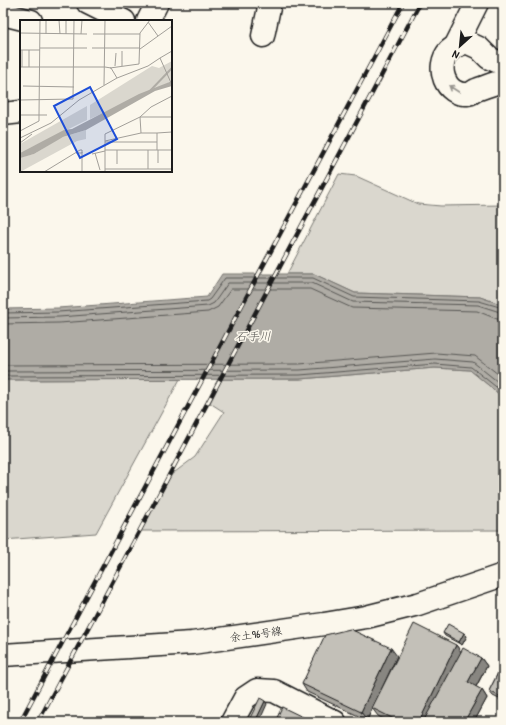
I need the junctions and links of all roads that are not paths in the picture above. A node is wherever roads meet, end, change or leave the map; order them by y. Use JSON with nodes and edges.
{"nodes":[{"id":1,"x":88,"y":3,"type":"edge"},
{"id":2,"x":157,"y":3,"type":"edge"},
{"id":3,"x":270,"y":3,"type":"edge"},
{"id":4,"x":476,"y":3,"type":"edge"},
{"id":5,"x":3,"y":14,"type":"edge"},
{"id":6,"x":28,"y":20,"type":"edge"},
{"id":7,"x":122,"y":20,"type":"edge"},
{"id":8,"x":148,"y":20,"type":"edge"},
{"id":9,"x":263,"y":36,"type":"dead end"},
{"id":10,"x":455,"y":47,"type":"junction"},
{"id":11,"x":503,"y":64,"type":"edge"},
{"id":12,"x":503,"y":81,"type":"edge"},
{"id":13,"x":20,"y":112,"type":"edge"},
{"id":14,"x":3,"y":114,"type":"edge"},
{"id":15,"x":503,"y":575,"type":"edge"},
{"id":16,"x":3,"y":655,"type":"edge"},
{"id":17,"x":232,"y":722,"type":"edge"},
{"id":18,"x":336,"y":722,"type":"edge"}],
"edges":[{"from":1,"to":7,"type":"street"},
{"from":2,"to":8,"type":"street"},
{"from":3,"to":9,"type":"street"},
{"from":4,"to":10,"type":"street"},
{"from":5,"to":6,"type":"street"},
{"from":10,"to":11,"type":"street"},
{"from":12,"to":10,"type":"street","one_way":true},
{"from":13,"to":14,"type":"street"},
{"from":15,"to":16,"type":"street","name":"余土96号線"},
{"from":17,"to":18,"type":"street"}]}
